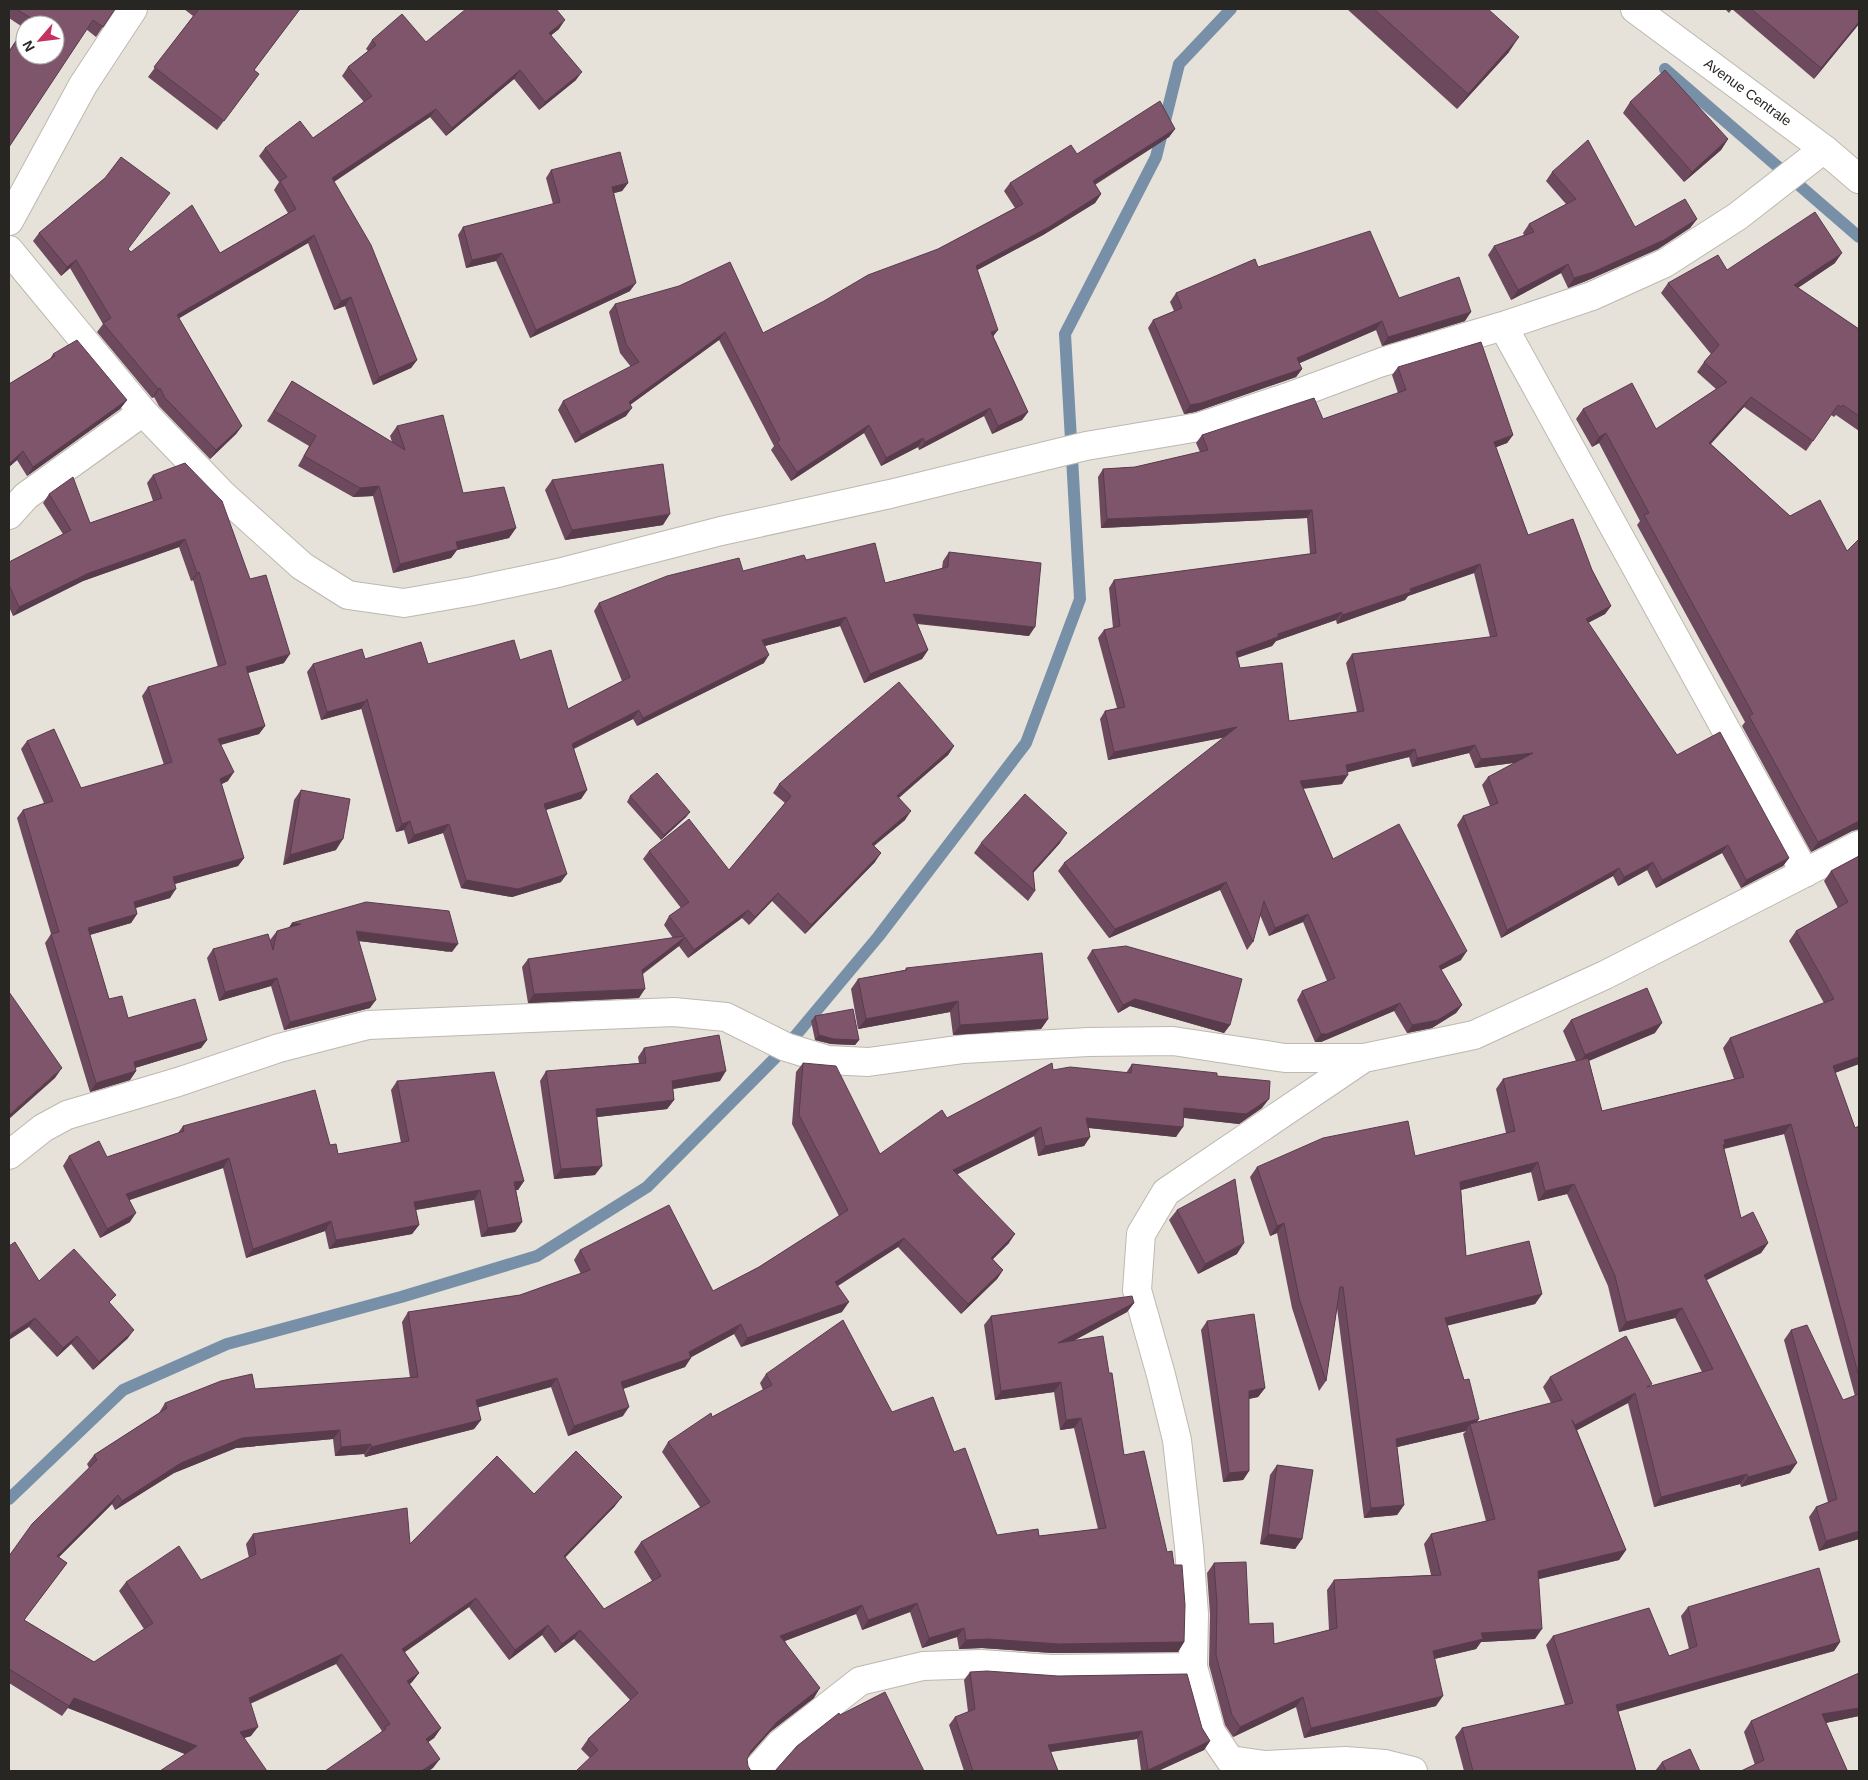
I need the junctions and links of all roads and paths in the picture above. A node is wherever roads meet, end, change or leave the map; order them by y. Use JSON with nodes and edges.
{"nodes":[{"id":1,"x":133,"y":9,"type":"edge"},
{"id":2,"x":1635,"y":9,"type":"edge"},
{"id":3,"x":1824,"y":149,"type":"junction"},
{"id":4,"x":1859,"y":179,"type":"edge"},
{"id":5,"x":9,"y":221,"type":"edge"},
{"id":6,"x":9,"y":250,"type":"edge"},
{"id":7,"x":1503,"y":326,"type":"junction"},
{"id":8,"x":143,"y":412,"type":"junction"},
{"id":9,"x":9,"y":515,"type":"edge"},
{"id":10,"x":1859,"y":845,"type":"edge"},
{"id":11,"x":1805,"y":873,"type":"junction"},
{"id":12,"x":1364,"y":1058,"type":"junction"},
{"id":13,"x":9,"y":1155,"type":"edge"},
{"id":14,"x":1193,"y":1667,"type":"junction"},
{"id":15,"x":756,"y":1771,"type":"edge"},
{"id":16,"x":1413,"y":1771,"type":"edge"}],
"edges":[{"from":1,"to":5,"type":"street"},
{"from":2,"to":3,"type":"street","name":"Avenue Centrale"},
{"from":3,"to":4,"type":"street","name":"Avenue Centrale"},
{"from":3,"to":7,"type":"street"},
{"from":6,"to":8,"type":"street"},
{"from":7,"to":8,"type":"street"},
{"from":7,"to":11,"type":"street"},
{"from":8,"to":9,"type":"street"},
{"from":10,"to":11,"type":"street"},
{"from":11,"to":12,"type":"street"},
{"from":12,"to":13,"type":"street"},
{"from":12,"to":14,"type":"street"},
{"from":14,"to":15,"type":"street"},
{"from":14,"to":16,"type":"street"}]}
